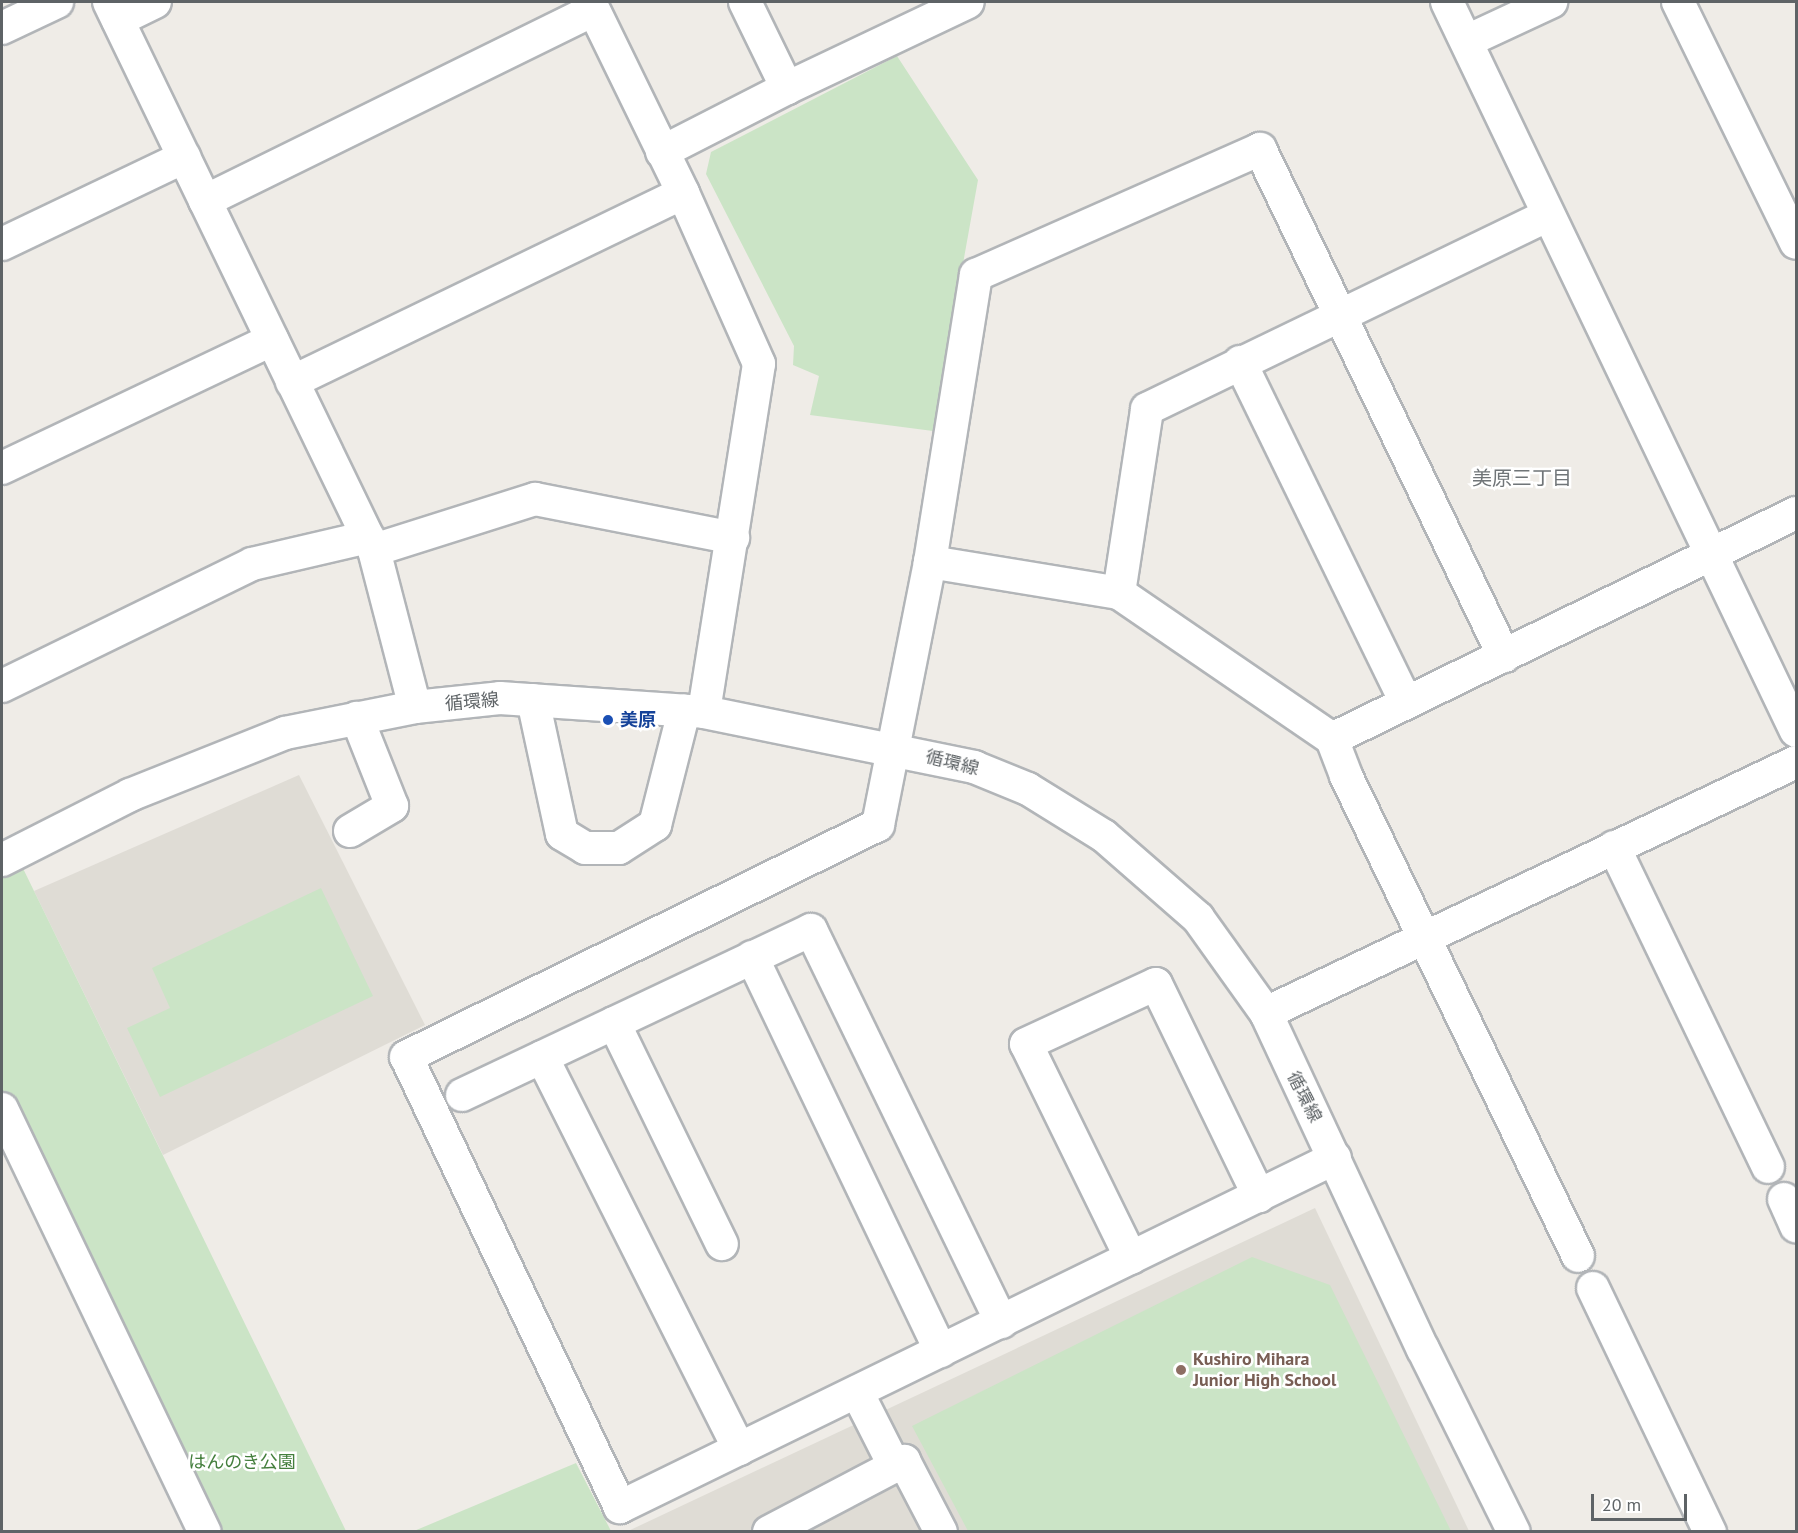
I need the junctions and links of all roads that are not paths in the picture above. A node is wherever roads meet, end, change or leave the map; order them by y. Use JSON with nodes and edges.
{"nodes":[{"id":1,"x":57,"y":2,"type":"edge"},
{"id":2,"x":156,"y":2,"type":"edge"},
{"id":3,"x":745,"y":2,"type":"edge"},
{"id":4,"x":966,"y":2,"type":"edge"},
{"id":5,"x":1447,"y":2,"type":"edge"},
{"id":6,"x":1551,"y":2,"type":"edge"},
{"id":7,"x":1678,"y":2,"type":"edge"},
{"id":8,"x":592,"y":6,"type":"edge"},
{"id":9,"x":113,"y":11,"type":"edge"},
{"id":10,"x":2,"y":28,"type":"edge"},
{"id":11,"x":1467,"y":41,"type":"junction"},
{"id":12,"x":787,"y":87,"type":"junction"},
{"id":13,"x":662,"y":152,"type":"junction"},
{"id":14,"x":184,"y":158,"type":"junction"},
{"id":15,"x":683,"y":193,"type":"junction"},
{"id":16,"x":205,"y":201,"type":"junction"},
{"id":17,"x":1548,"y":216,"type":"junction"},
{"id":18,"x":1797,"y":243,"type":"edge"},
{"id":19,"x":2,"y":244,"type":"edge"},
{"id":20,"x":1341,"y":316,"type":"junction"},
{"id":21,"x":272,"y":340,"type":"junction"},
{"id":22,"x":1240,"y":362,"type":"junction"},
{"id":23,"x":292,"y":382,"type":"junction"},
{"id":24,"x":2,"y":468,"type":"edge"},
{"id":25,"x":1797,"y":513,"type":"edge"},
{"id":26,"x":733,"y":538,"type":"junction"},
{"id":27,"x":371,"y":544,"type":"junction"},
{"id":28,"x":1711,"y":555,"type":"junction"},
{"id":29,"x":930,"y":562,"type":"junction"},
{"id":30,"x":1119,"y":593,"type":"junction"},
{"id":31,"x":1504,"y":656,"type":"junction"},
{"id":32,"x":2,"y":686,"type":"edge"},
{"id":33,"x":533,"y":700,"type":"junction"},
{"id":34,"x":1406,"y":703,"type":"junction"},
{"id":35,"x":415,"y":707,"type":"junction"},
{"id":36,"x":694,"y":712,"type":"junction"},
{"id":37,"x":357,"y":718,"type":"junction"},
{"id":38,"x":1797,"y":731,"type":"edge"},
{"id":39,"x":1332,"y":739,"type":"junction"},
{"id":40,"x":893,"y":750,"type":"junction"},
{"id":41,"x":1797,"y":762,"type":"edge"},
{"id":42,"x":350,"y":831,"type":"dead end"},
{"id":43,"x":1614,"y":847,"type":"junction"},
{"id":44,"x":2,"y":860,"type":"edge"},
{"id":45,"x":1427,"y":939,"type":"junction"},
{"id":46,"x":752,"y":957,"type":"junction"},
{"id":47,"x":1266,"y":1013,"type":"junction"},
{"id":48,"x":614,"y":1023,"type":"junction"},
{"id":49,"x":542,"y":1057,"type":"junction"},
{"id":50,"x":462,"y":1095,"type":"dead end"},
{"id":51,"x":2,"y":1109,"type":"edge"},
{"id":52,"x":1335,"y":1158,"type":"junction"},
{"id":53,"x":1768,"y":1167,"type":"dead end"},
{"id":54,"x":1259,"y":1196,"type":"junction"},
{"id":55,"x":722,"y":1244,"type":"dead end"},
{"id":56,"x":1578,"y":1256,"type":"dead end"},
{"id":57,"x":1131,"y":1258,"type":"junction"},
{"id":58,"x":1593,"y":1288,"type":"dead end"},
{"id":59,"x":1001,"y":1322,"type":"junction"},
{"id":60,"x":940,"y":1351,"type":"junction"},
{"id":61,"x":857,"y":1392,"type":"junction"},
{"id":62,"x":739,"y":1449,"type":"junction"},
{"id":63,"x":895,"y":1467,"type":"junction"},
{"id":64,"x":205,"y":1532,"type":"edge"},
{"id":65,"x":769,"y":1532,"type":"edge"},
{"id":66,"x":941,"y":1532,"type":"edge"},
{"id":67,"x":1514,"y":1532,"type":"edge"},
{"id":68,"x":1710,"y":1532,"type":"edge"}],
"edges":[{"from":1,"to":10,"type":"street"},
{"from":2,"to":9,"type":"street"},
{"from":3,"to":12,"type":"street"},
{"from":4,"to":12,"type":"street"},
{"from":5,"to":11,"type":"street"},
{"from":6,"to":11,"type":"street"},
{"from":7,"to":18,"type":"street"},
{"from":8,"to":13,"type":"street"},
{"from":8,"to":16,"type":"street"},
{"from":9,"to":14,"type":"street"},
{"from":11,"to":17,"type":"street"},
{"from":12,"to":13,"type":"street"},
{"from":13,"to":15,"type":"street"},
{"from":14,"to":16,"type":"street"},
{"from":14,"to":19,"type":"street"},
{"from":15,"to":23,"type":"street"},
{"from":15,"to":26,"type":"street"},
{"from":16,"to":21,"type":"street"},
{"from":17,"to":20,"type":"street"},
{"from":17,"to":28,"type":"street"},
{"from":20,"to":22,"type":"street"},
{"from":20,"to":29,"type":"street"},
{"from":20,"to":31,"type":"street"},
{"from":21,"to":23,"type":"street"},
{"from":21,"to":24,"type":"street"},
{"from":22,"to":30,"type":"street"},
{"from":22,"to":34,"type":"street"},
{"from":23,"to":27,"type":"street"},
{"from":25,"to":28,"type":"street"},
{"from":26,"to":27,"type":"street"},
{"from":26,"to":36,"type":"street"},
{"from":27,"to":32,"type":"street"},
{"from":27,"to":35,"type":"street"},
{"from":28,"to":31,"type":"street"},
{"from":28,"to":38,"type":"street"},
{"from":29,"to":30,"type":"street"},
{"from":29,"to":40,"type":"street"},
{"from":30,"to":39,"type":"street"},
{"from":31,"to":34,"type":"street"},
{"from":33,"to":35,"type":"street","name":"循環線"},
{"from":33,"to":36,"type":"street","name":"循環線"},
{"from":33,"to":36,"type":"street"},
{"from":34,"to":39,"type":"street"},
{"from":35,"to":37,"type":"street","name":"循環線"},
{"from":36,"to":40,"type":"street","name":"循環線"},
{"from":37,"to":42,"type":"street"},
{"from":37,"to":44,"type":"street","name":"循環線"},
{"from":39,"to":45,"type":"street"},
{"from":40,"to":47,"type":"street","name":"循環線"},
{"from":40,"to":62,"type":"street"},
{"from":41,"to":43,"type":"street"},
{"from":43,"to":45,"type":"street"},
{"from":43,"to":53,"type":"street"},
{"from":45,"to":47,"type":"street"},
{"from":45,"to":56,"type":"street"},
{"from":46,"to":48,"type":"street"},
{"from":46,"to":59,"type":"street"},
{"from":46,"to":60,"type":"street"},
{"from":47,"to":52,"type":"street","name":"循環線"},
{"from":48,"to":49,"type":"street"},
{"from":48,"to":55,"type":"street"},
{"from":49,"to":50,"type":"street"},
{"from":49,"to":62,"type":"street"},
{"from":51,"to":64,"type":"street"},
{"from":52,"to":54,"type":"street"},
{"from":52,"to":67,"type":"street","name":"循環線"},
{"from":54,"to":57,"type":"street"},
{"from":54,"to":57,"type":"street"},
{"from":57,"to":59,"type":"street"},
{"from":58,"to":68,"type":"street"},
{"from":59,"to":60,"type":"street"},
{"from":60,"to":61,"type":"street"},
{"from":61,"to":62,"type":"street"},
{"from":61,"to":63,"type":"street"},
{"from":63,"to":65,"type":"street"},
{"from":63,"to":66,"type":"street"}]}
